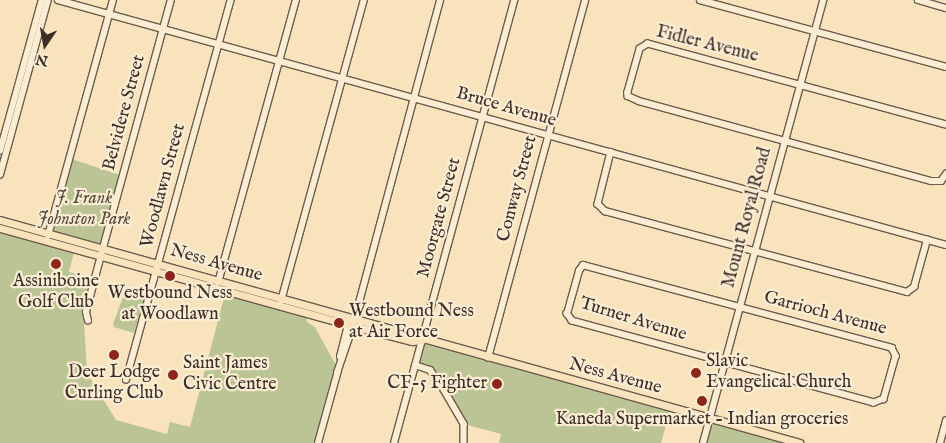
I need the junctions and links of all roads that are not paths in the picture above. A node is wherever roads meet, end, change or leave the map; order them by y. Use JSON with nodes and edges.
{"nodes":[{"id":1,"x":42,"y":0,"type":"edge"},
{"id":2,"x":48,"y":0,"type":"edge"},
{"id":3,"x":58,"y":0,"type":"edge"},
{"id":4,"x":113,"y":0,"type":"edge"},
{"id":5,"x":171,"y":0,"type":"edge"},
{"id":6,"x":231,"y":0,"type":"edge"},
{"id":7,"x":296,"y":0,"type":"edge"},
{"id":8,"x":364,"y":0,"type":"edge"},
{"id":9,"x":440,"y":0,"type":"edge"},
{"id":10,"x":514,"y":0,"type":"edge"},
{"id":11,"x":585,"y":0,"type":"edge"},
{"id":12,"x":700,"y":0,"type":"edge"},
{"id":13,"x":823,"y":0,"type":"edge"},
{"id":14,"x":918,"y":0,"type":"edge"},
{"id":15,"x":946,"y":8,"type":"edge"},
{"id":16,"x":110,"y":14,"type":"junction"},
{"id":17,"x":163,"y":29,"type":"junction"},
{"id":18,"x":815,"y":30,"type":"junction"},
{"id":19,"x":219,"y":44,"type":"junction"},
{"id":20,"x":279,"y":61,"type":"junction"},
{"id":21,"x":946,"y":67,"type":"edge"},
{"id":22,"x":342,"y":78,"type":"junction"},
{"id":23,"x":800,"y":85,"type":"junction"},
{"id":24,"x":414,"y":98,"type":"junction"},
{"id":25,"x":483,"y":117,"type":"junction"},
{"id":26,"x":946,"y":125,"type":"edge"},
{"id":27,"x":548,"y":136,"type":"junction"},
{"id":28,"x":785,"y":140,"type":"junction"},
{"id":29,"x":0,"y":151,"type":"edge"},
{"id":30,"x":611,"y":152,"type":"junction"},
{"id":31,"x":946,"y":174,"type":"edge"},
{"id":32,"x":0,"y":175,"type":"edge"},
{"id":33,"x":770,"y":197,"type":"junction"},
{"id":34,"x":0,"y":220,"type":"edge"},
{"id":35,"x":0,"y":228,"type":"edge"},
{"id":36,"x":47,"y":237,"type":"junction"},
{"id":37,"x":927,"y":240,"type":"junction"},
{"id":38,"x":946,"y":246,"type":"edge"},
{"id":39,"x":755,"y":251,"type":"junction"},
{"id":40,"x":102,"y":252,"type":"junction"},
{"id":41,"x":157,"y":267,"type":"junction"},
{"id":42,"x":218,"y":284,"type":"junction"},
{"id":43,"x":281,"y":301,"type":"junction"},
{"id":44,"x":740,"y":306,"type":"junction"},
{"id":45,"x":353,"y":316,"type":"junction"},
{"id":46,"x":88,"y":321,"type":"dead end"},
{"id":47,"x":351,"y":325,"type":"junction"},
{"id":48,"x":422,"y":340,"type":"junction"},
{"id":49,"x":488,"y":358,"type":"junction"},
{"id":50,"x":724,"y":362,"type":"junction"},
{"id":51,"x":415,"y":365,"type":"junction"},
{"id":52,"x":126,"y":380,"type":"dead end"},
{"id":53,"x":709,"y":418,"type":"junction"},
{"id":54,"x":946,"y":421,"type":"edge"},
{"id":55,"x":318,"y":443,"type":"edge"},
{"id":56,"x":394,"y":443,"type":"edge"},
{"id":57,"x":464,"y":443,"type":"edge"},
{"id":58,"x":703,"y":443,"type":"edge"},
{"id":59,"x":800,"y":443,"type":"edge"},
{"id":60,"x":940,"y":443,"type":"edge"}],
"edges":[{"from":1,"to":29,"type":"street"},
{"from":2,"to":32,"type":"street"},
{"from":3,"to":16,"type":"street","name":"Bruce Avenue"},
{"from":4,"to":16,"type":"street"},
{"from":5,"to":17,"type":"street","name":"Belvidere Street"},
{"from":6,"to":19,"type":"street","name":"Woodlawn Street"},
{"from":7,"to":20,"type":"street"},
{"from":8,"to":22,"type":"street"},
{"from":9,"to":24,"type":"street"},
{"from":10,"to":25,"type":"street","name":"Moorgate Street"},
{"from":11,"to":27,"type":"street","name":"Conway Street"},
{"from":12,"to":18,"type":"street"},
{"from":13,"to":18,"type":"street","name":"Mount Royal Road"},
{"from":14,"to":15,"type":"street"},
{"from":16,"to":17,"type":"street","name":"Bruce Avenue"},
{"from":16,"to":36,"type":"street"},
{"from":17,"to":19,"type":"street","name":"Bruce Avenue"},
{"from":17,"to":40,"type":"street","name":"Belvidere Street"},
{"from":18,"to":21,"type":"street"},
{"from":18,"to":23,"type":"street","name":"Mount Royal Road"},
{"from":19,"to":20,"type":"street","name":"Bruce Avenue"},
{"from":19,"to":41,"type":"street","name":"Woodlawn Street"},
{"from":20,"to":22,"type":"street","name":"Bruce Avenue"},
{"from":20,"to":42,"type":"street"},
{"from":22,"to":24,"type":"street","name":"Bruce Avenue"},
{"from":22,"to":43,"type":"street"},
{"from":23,"to":26,"type":"street"},
{"from":23,"to":28,"type":"street","name":"Mount Royal Road"},
{"from":23,"to":28,"type":"street","name":"Fidler Avenue"},
{"from":24,"to":25,"type":"street","name":"Bruce Avenue"},
{"from":24,"to":45,"type":"street"},
{"from":25,"to":27,"type":"street","name":"Bruce Avenue"},
{"from":25,"to":48,"type":"street","name":"Moorgate Street"},
{"from":27,"to":30,"type":"street","name":"Bruce Avenue"},
{"from":27,"to":49,"type":"street","name":"Conway Street"},
{"from":28,"to":31,"type":"street"},
{"from":28,"to":33,"type":"street","name":"Mount Royal Road"},
{"from":30,"to":33,"type":"street","name":"Bruce Avenue"},
{"from":30,"to":39,"type":"street"},
{"from":33,"to":37,"type":"street","name":"Bruce Avenue"},
{"from":33,"to":39,"type":"street","name":"Mount Royal Road"},
{"from":34,"to":36,"type":"main road","name":"Ness Avenue"},
{"from":35,"to":36,"type":"main road","name":"Ness Avenue"},
{"from":36,"to":40,"type":"main road","name":"Ness Avenue"},
{"from":37,"to":38,"type":"street","name":"Bruce Avenue"},
{"from":37,"to":39,"type":"street"},
{"from":39,"to":44,"type":"street","name":"Mount Royal Road"},
{"from":40,"to":41,"type":"main road","name":"Ness Avenue"},
{"from":40,"to":46,"type":"street","name":"Belvidere Street"},
{"from":41,"to":42,"type":"main road","name":"Ness Avenue"},
{"from":41,"to":52,"type":"street","name":"Woodlawn Street"},
{"from":42,"to":43,"type":"main road","name":"Ness Avenue"},
{"from":43,"to":45,"type":"main road","name":"Ness Avenue"},
{"from":43,"to":47,"type":"main road","name":"Ness Avenue"},
{"from":44,"to":50,"type":"street","name":"Mount Royal Road"},
{"from":44,"to":50,"type":"street","name":"Garrioch Avenue"},
{"from":44,"to":50,"type":"street","name":"Turner Avenue"},
{"from":45,"to":47,"type":"street"},
{"from":45,"to":48,"type":"main road","name":"Ness Avenue"},
{"from":47,"to":48,"type":"main road","name":"Ness Avenue"},
{"from":47,"to":55,"type":"street"},
{"from":48,"to":49,"type":"main road","name":"Ness Avenue"},
{"from":48,"to":51,"type":"street","name":"Moorgate Street"},
{"from":49,"to":53,"type":"main road","name":"Ness Avenue"},
{"from":50,"to":53,"type":"street","name":"Mount Royal Road"},
{"from":51,"to":56,"type":"street","name":"Moorgate Street"},
{"from":51,"to":57,"type":"street"},
{"from":53,"to":58,"type":"street","name":"Mount Royal Road"},
{"from":53,"to":59,"type":"main road","name":"Ness Avenue"},
{"from":54,"to":60,"type":"street"}]}
